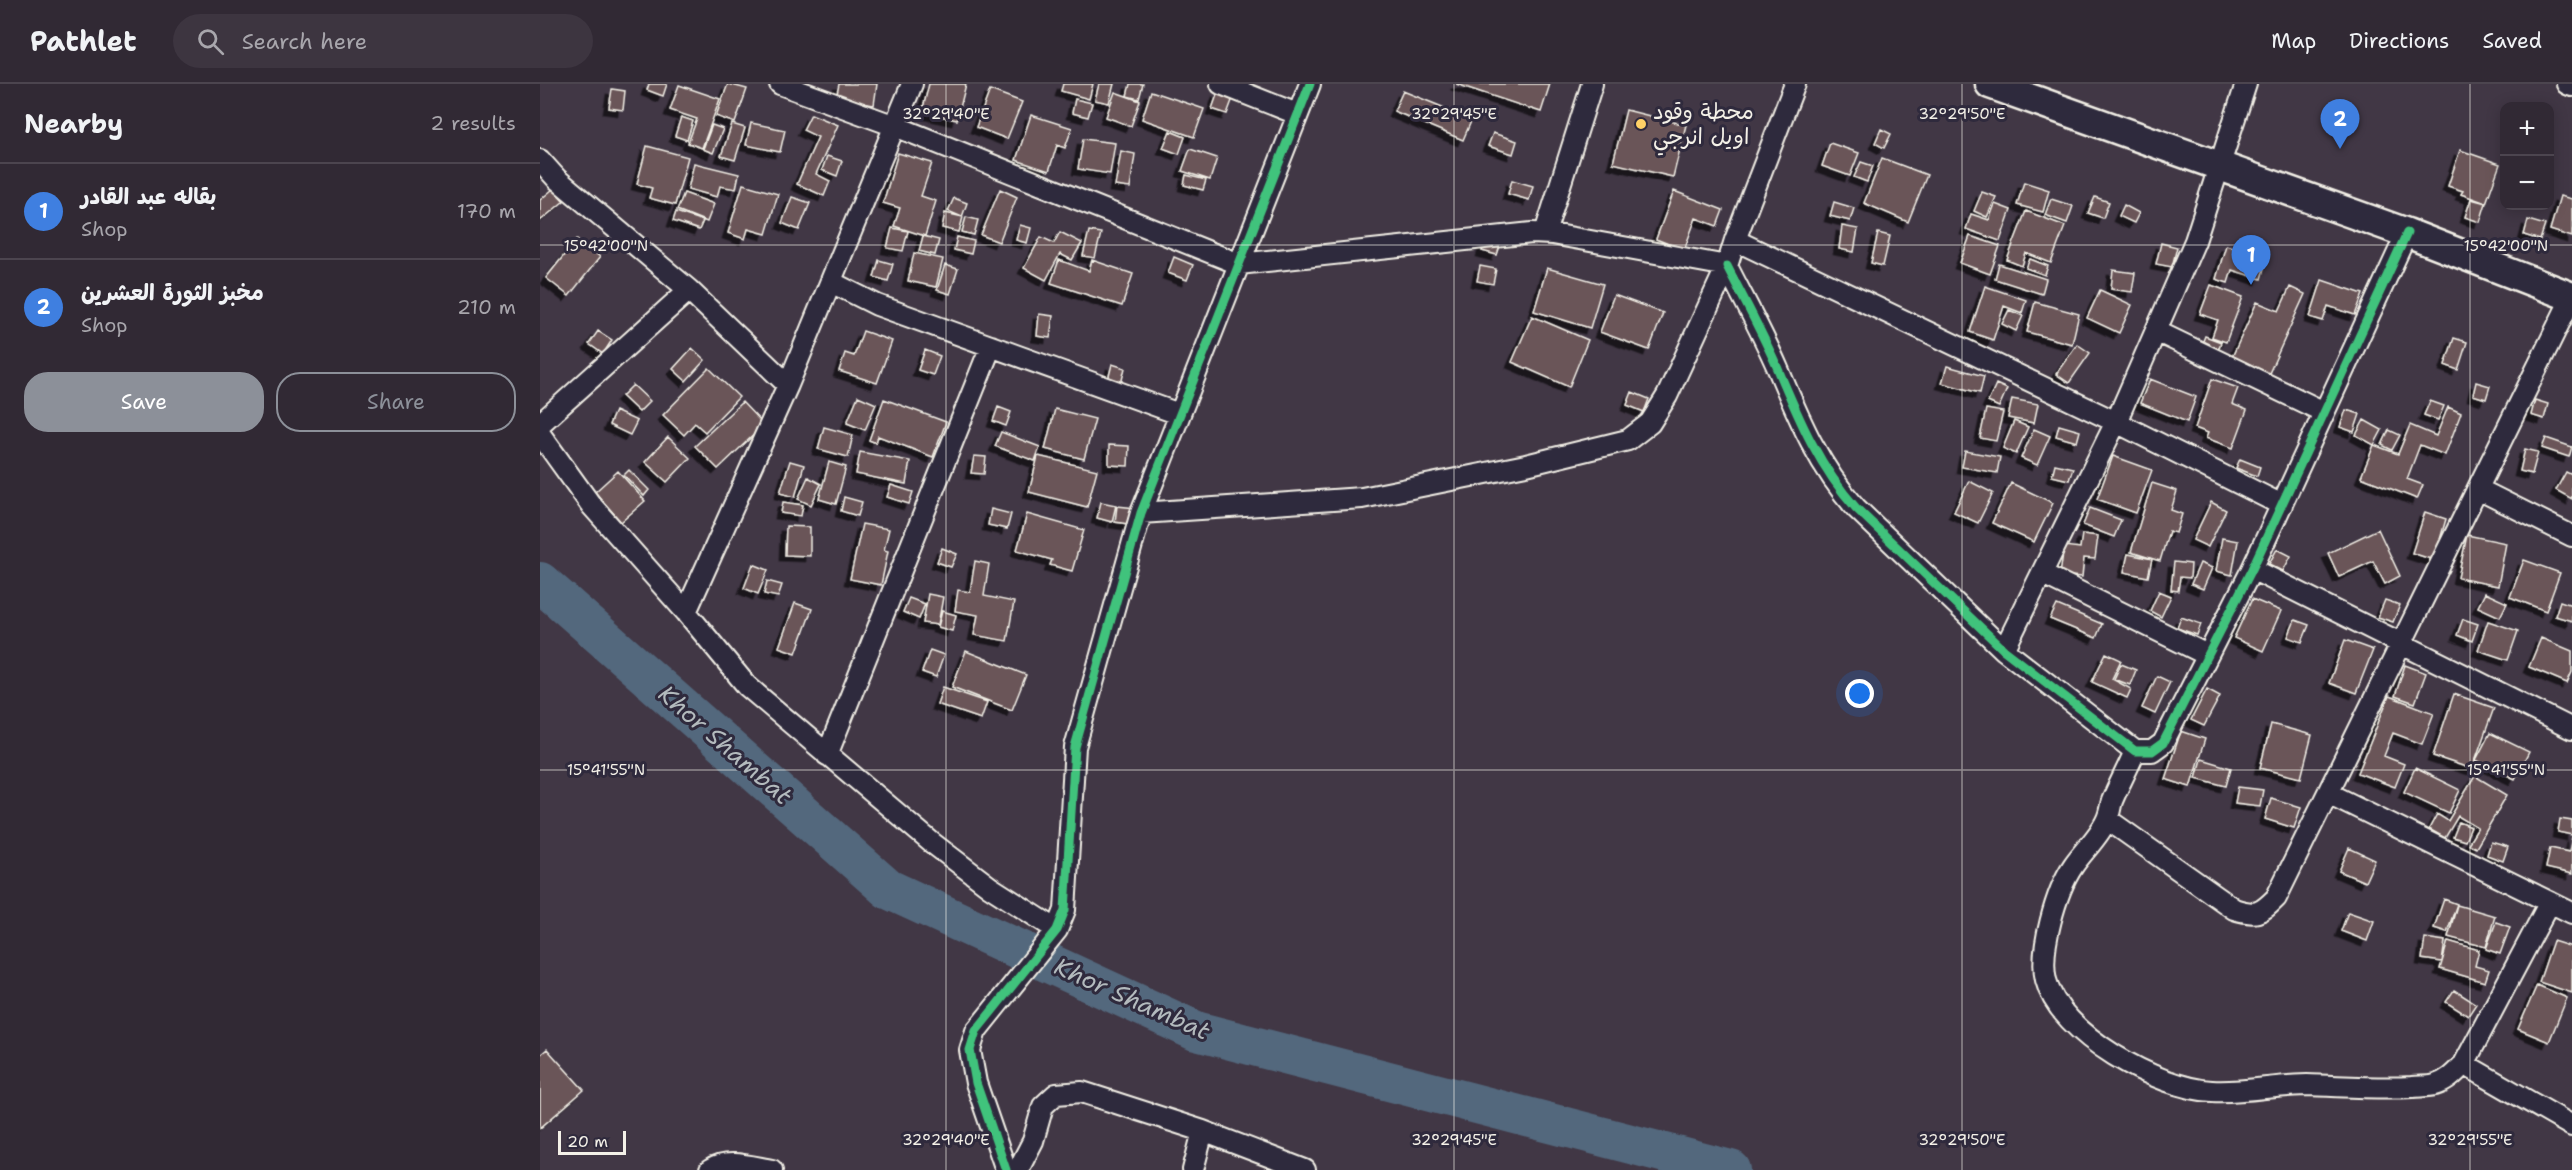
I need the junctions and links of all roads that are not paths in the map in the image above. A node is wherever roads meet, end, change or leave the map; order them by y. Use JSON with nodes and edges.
{"nodes":[{"id":1,"x":780,"y":84,"type":"edge"},
{"id":2,"x":912,"y":84,"type":"edge"},
{"id":3,"x":1221,"y":84,"type":"edge"},
{"id":4,"x":1310,"y":84,"type":"edge"},
{"id":5,"x":1592,"y":84,"type":"edge"},
{"id":6,"x":1795,"y":84,"type":"edge"},
{"id":7,"x":1990,"y":84,"type":"edge"},
{"id":8,"x":2246,"y":84,"type":"edge"},
{"id":9,"x":2567,"y":84,"type":"edge"},
{"id":10,"x":2572,"y":86,"type":"edge"},
{"id":11,"x":1297,"y":114,"type":"junction"},
{"id":12,"x":895,"y":126,"type":"junction"},
{"id":13,"x":540,"y":160,"type":"edge"},
{"id":14,"x":2218,"y":167,"type":"junction"},
{"id":15,"x":1545,"y":233,"type":"junction"},
{"id":16,"x":2407,"y":233,"type":"junction"},
{"id":17,"x":1735,"y":240,"type":"junction"},
{"id":18,"x":1239,"y":264,"type":"junction"},
{"id":19,"x":1727,"y":267,"type":"junction"},
{"id":20,"x":831,"y":282,"type":"junction"},
{"id":21,"x":689,"y":290,"type":"junction"},
{"id":22,"x":2572,"y":297,"type":"edge"},
{"id":23,"x":2156,"y":331,"type":"junction"},
{"id":24,"x":991,"y":346,"type":"junction"},
{"id":25,"x":788,"y":385,"type":"junction"},
{"id":26,"x":2324,"y":412,"type":"junction"},
{"id":27,"x":1179,"y":414,"type":"junction"},
{"id":28,"x":2116,"y":422,"type":"junction"},
{"id":29,"x":540,"y":424,"type":"edge"},
{"id":30,"x":540,"y":434,"type":"edge"},
{"id":31,"x":2478,"y":489,"type":"junction"},
{"id":32,"x":2282,"y":505,"type":"junction"},
{"id":33,"x":1141,"y":513,"type":"junction"},
{"id":34,"x":2572,"y":536,"type":"edge"},
{"id":35,"x":2252,"y":569,"type":"junction"},
{"id":36,"x":2043,"y":574,"type":"junction"},
{"id":37,"x":686,"y":612,"type":"junction"},
{"id":38,"x":2401,"y":644,"type":"junction"},
{"id":39,"x":2004,"y":650,"type":"junction"},
{"id":40,"x":2207,"y":655,"type":"junction"},
{"id":41,"x":2572,"y":729,"type":"edge"},
{"id":42,"x":2135,"y":752,"type":"junction"},
{"id":43,"x":827,"y":755,"type":"junction"},
{"id":44,"x":2328,"y":793,"type":"junction"},
{"id":45,"x":2107,"y":819,"type":"junction"},
{"id":46,"x":2550,"y":902,"type":"junction"},
{"id":47,"x":2572,"y":913,"type":"edge"},
{"id":48,"x":1057,"y":930,"type":"junction"},
{"id":49,"x":2464,"y":1064,"type":"junction"},
{"id":50,"x":2572,"y":1126,"type":"edge"},
{"id":51,"x":1203,"y":1131,"type":"junction"},
{"id":52,"x":710,"y":1170,"type":"edge"},
{"id":53,"x":772,"y":1170,"type":"edge"},
{"id":54,"x":1006,"y":1170,"type":"edge"},
{"id":55,"x":1018,"y":1170,"type":"edge"},
{"id":56,"x":1192,"y":1170,"type":"edge"},
{"id":57,"x":1305,"y":1170,"type":"edge"}],
"edges":[{"from":1,"to":12,"type":"street"},
{"from":2,"to":12,"type":"street"},
{"from":3,"to":11,"type":"street"},
{"from":4,"to":11,"type":"street"},
{"from":5,"to":15,"type":"street"},
{"from":6,"to":17,"type":"street"},
{"from":7,"to":14,"type":"street"},
{"from":8,"to":14,"type":"street"},
{"from":9,"to":10,"type":"street"},
{"from":11,"to":18,"type":"street"},
{"from":12,"to":18,"type":"street"},
{"from":12,"to":20,"type":"street"},
{"from":13,"to":21,"type":"street"},
{"from":14,"to":16,"type":"street"},
{"from":14,"to":23,"type":"street"},
{"from":15,"to":18,"type":"street"},
{"from":15,"to":19,"type":"street"},
{"from":16,"to":22,"type":"street"},
{"from":16,"to":26,"type":"street"},
{"from":17,"to":19,"type":"street"},
{"from":17,"to":28,"type":"street"},
{"from":18,"to":27,"type":"street"},
{"from":19,"to":33,"type":"street"},
{"from":19,"to":39,"type":"street"},
{"from":20,"to":24,"type":"street"},
{"from":20,"to":25,"type":"street"},
{"from":21,"to":25,"type":"street"},
{"from":21,"to":29,"type":"street"},
{"from":22,"to":31,"type":"street"},
{"from":23,"to":26,"type":"street"},
{"from":23,"to":28,"type":"street"},
{"from":24,"to":27,"type":"street"},
{"from":24,"to":43,"type":"street"},
{"from":25,"to":37,"type":"street"},
{"from":26,"to":32,"type":"street"},
{"from":27,"to":33,"type":"street"},
{"from":28,"to":32,"type":"street"},
{"from":28,"to":36,"type":"street"},
{"from":30,"to":37,"type":"street"},
{"from":31,"to":34,"type":"street"},
{"from":31,"to":38,"type":"street"},
{"from":32,"to":35,"type":"street"},
{"from":33,"to":48,"type":"street"},
{"from":35,"to":38,"type":"street"},
{"from":35,"to":40,"type":"street"},
{"from":36,"to":39,"type":"street"},
{"from":36,"to":40,"type":"street"},
{"from":37,"to":43,"type":"street"},
{"from":38,"to":41,"type":"street"},
{"from":38,"to":44,"type":"street"},
{"from":39,"to":42,"type":"street"},
{"from":40,"to":42,"type":"street"},
{"from":42,"to":45,"type":"street"},
{"from":43,"to":48,"type":"street"},
{"from":44,"to":45,"type":"street"},
{"from":44,"to":46,"type":"street"},
{"from":45,"to":49,"type":"street"},
{"from":46,"to":47,"type":"street"},
{"from":46,"to":49,"type":"street"},
{"from":48,"to":54,"type":"street"},
{"from":49,"to":50,"type":"street"},
{"from":51,"to":55,"type":"street"},
{"from":51,"to":56,"type":"street"},
{"from":51,"to":57,"type":"street"},
{"from":52,"to":53,"type":"street"}]}
